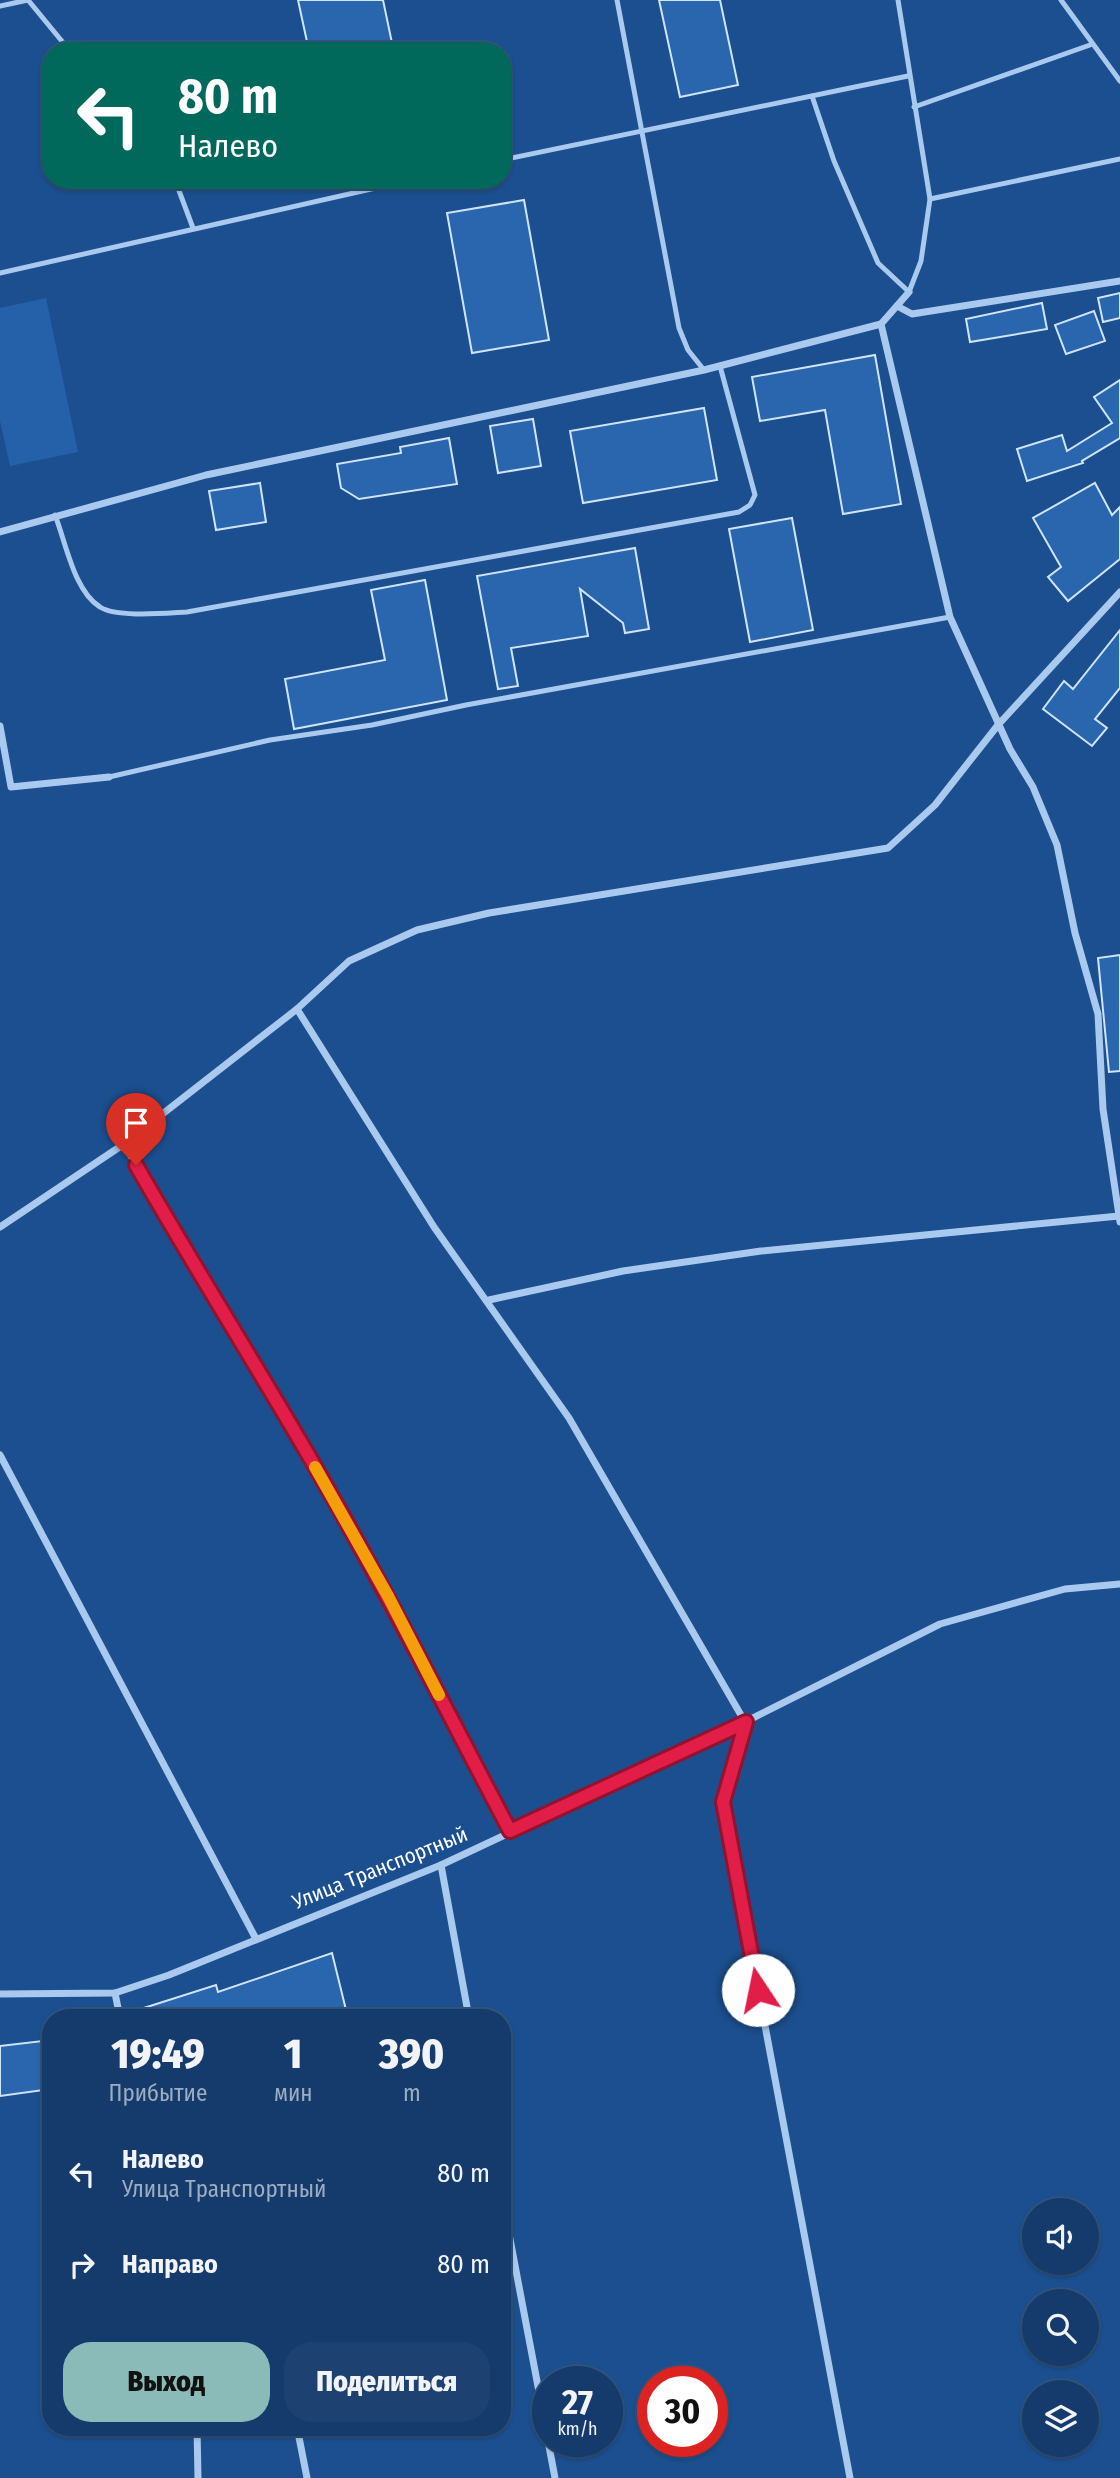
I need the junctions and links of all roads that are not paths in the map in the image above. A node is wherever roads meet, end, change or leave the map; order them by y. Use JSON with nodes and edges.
{"nodes":[{"id":1,"x":28,"y":0,"type":"edge"},
{"id":2,"x":617,"y":0,"type":"edge"},
{"id":3,"x":898,"y":0,"type":"edge"},
{"id":4,"x":1061,"y":0,"type":"edge"},
{"id":5,"x":0,"y":6,"type":"edge"},
{"id":6,"x":63,"y":42,"type":"edge"},
{"id":7,"x":1090,"y":44,"type":"junction"},
{"id":8,"x":908,"y":76,"type":"junction"},
{"id":9,"x":1120,"y":81,"type":"edge"},
{"id":10,"x":813,"y":96,"type":"junction"},
{"id":11,"x":914,"y":107,"type":"junction"},
{"id":12,"x":642,"y":130,"type":"junction"},
{"id":13,"x":511,"y":158,"type":"edge"},
{"id":14,"x":1120,"y":159,"type":"edge"},
{"id":15,"x":178,"y":189,"type":"edge"},
{"id":16,"x":370,"y":189,"type":"edge"},
{"id":17,"x":930,"y":200,"type":"junction"},
{"id":18,"x":193,"y":228,"type":"junction"},
{"id":19,"x":0,"y":273,"type":"edge"},
{"id":20,"x":1120,"y":281,"type":"edge"},
{"id":21,"x":909,"y":292,"type":"junction"},
{"id":22,"x":897,"y":306,"type":"junction"},
{"id":23,"x":881,"y":324,"type":"junction"},
{"id":24,"x":720,"y":366,"type":"junction"},
{"id":25,"x":704,"y":370,"type":"junction"},
{"id":26,"x":55,"y":515,"type":"junction"},
{"id":27,"x":0,"y":532,"type":"edge"},
{"id":28,"x":1120,"y":592,"type":"edge"},
{"id":29,"x":950,"y":617,"type":"junction"},
{"id":30,"x":998,"y":725,"type":"junction"},
{"id":31,"x":0,"y":726,"type":"edge"},
{"id":32,"x":109,"y":777,"type":"joint"},
{"id":33,"x":297,"y":1009,"type":"junction"},
{"id":34,"x":124,"y":1144,"type":"junction"},
{"id":35,"x":1119,"y":1219,"type":"edge"},
{"id":36,"x":0,"y":1227,"type":"edge"},
{"id":37,"x":489,"y":1300,"type":"junction"},
{"id":38,"x":0,"y":1455,"type":"edge"},
{"id":39,"x":1120,"y":1584,"type":"edge"},
{"id":40,"x":746,"y":1722,"type":"junction"},
{"id":41,"x":510,"y":1831,"type":"junction"},
{"id":42,"x":441,"y":1865,"type":"junction"},
{"id":43,"x":256,"y":1937,"type":"junction"},
{"id":44,"x":115,"y":1993,"type":"junction"},
{"id":45,"x":0,"y":1994,"type":"edge"},
{"id":46,"x":118,"y":2009,"type":"edge"},
{"id":47,"x":467,"y":2009,"type":"edge"},
{"id":48,"x":511,"y":2245,"type":"edge"},
{"id":49,"x":534,"y":2366,"type":"edge"},
{"id":50,"x":197,"y":2436,"type":"edge"},
{"id":51,"x":299,"y":2436,"type":"edge"},
{"id":52,"x":551,"y":2457,"type":"edge"},
{"id":53,"x":198,"y":2478,"type":"edge"},
{"id":54,"x":307,"y":2478,"type":"edge"},
{"id":55,"x":555,"y":2478,"type":"edge"},
{"id":56,"x":850,"y":2478,"type":"edge"}],
"edges":[{"from":1,"to":5,"type":"lane"},
{"from":1,"to":6,"type":"lane"},
{"from":2,"to":12,"type":"lane"},
{"from":3,"to":8,"type":"lane"},
{"from":4,"to":7,"type":"lane"},
{"from":7,"to":9,"type":"lane"},
{"from":7,"to":11,"type":"lane"},
{"from":8,"to":10,"type":"lane"},
{"from":8,"to":11,"type":"lane"},
{"from":10,"to":12,"type":"lane"},
{"from":10,"to":21,"type":"lane"},
{"from":11,"to":17,"type":"lane"},
{"from":12,"to":13,"type":"lane"},
{"from":12,"to":25,"type":"lane"},
{"from":14,"to":17,"type":"lane"},
{"from":15,"to":18,"type":"lane"},
{"from":16,"to":18,"type":"lane"},
{"from":17,"to":21,"type":"lane"},
{"from":18,"to":19,"type":"lane"},
{"from":20,"to":22,"type":"street"},
{"from":21,"to":22,"type":"street"},
{"from":22,"to":23,"type":"street"},
{"from":23,"to":24,"type":"street"},
{"from":23,"to":29,"type":"street"},
{"from":24,"to":25,"type":"street"},
{"from":24,"to":26,"type":"lane"},
{"from":25,"to":26,"type":"street"},
{"from":26,"to":27,"type":"street"},
{"from":28,"to":30,"type":"street"},
{"from":29,"to":30,"type":"street"},
{"from":29,"to":32,"type":"lane"},
{"from":30,"to":33,"type":"street"},
{"from":30,"to":35,"type":"street"},
{"from":31,"to":32,"type":"street"},
{"from":33,"to":34,"type":"street"},
{"from":33,"to":37,"type":"street"},
{"from":34,"to":36,"type":"street"},
{"from":34,"to":41,"type":"street"},
{"from":35,"to":37,"type":"street"},
{"from":37,"to":40,"type":"street"},
{"from":38,"to":43,"type":"street"},
{"from":39,"to":40,"type":"street","name":"Улица Транспортный"},
{"from":40,"to":41,"type":"street","name":"Улица Транспортный"},
{"from":40,"to":56,"type":"street"},
{"from":41,"to":42,"type":"street","name":"Улица Транспортный"},
{"from":42,"to":43,"type":"street","name":"Улица Транспортный"},
{"from":42,"to":47,"type":"street"},
{"from":43,"to":44,"type":"street","name":"Улица Транспортный"},
{"from":44,"to":45,"type":"street","name":"Улица Транспортный"},
{"from":44,"to":46,"type":"street"},
{"from":48,"to":49,"type":"street"},
{"from":50,"to":53,"type":"street"},
{"from":51,"to":54,"type":"street"},
{"from":52,"to":55,"type":"street"}]}
